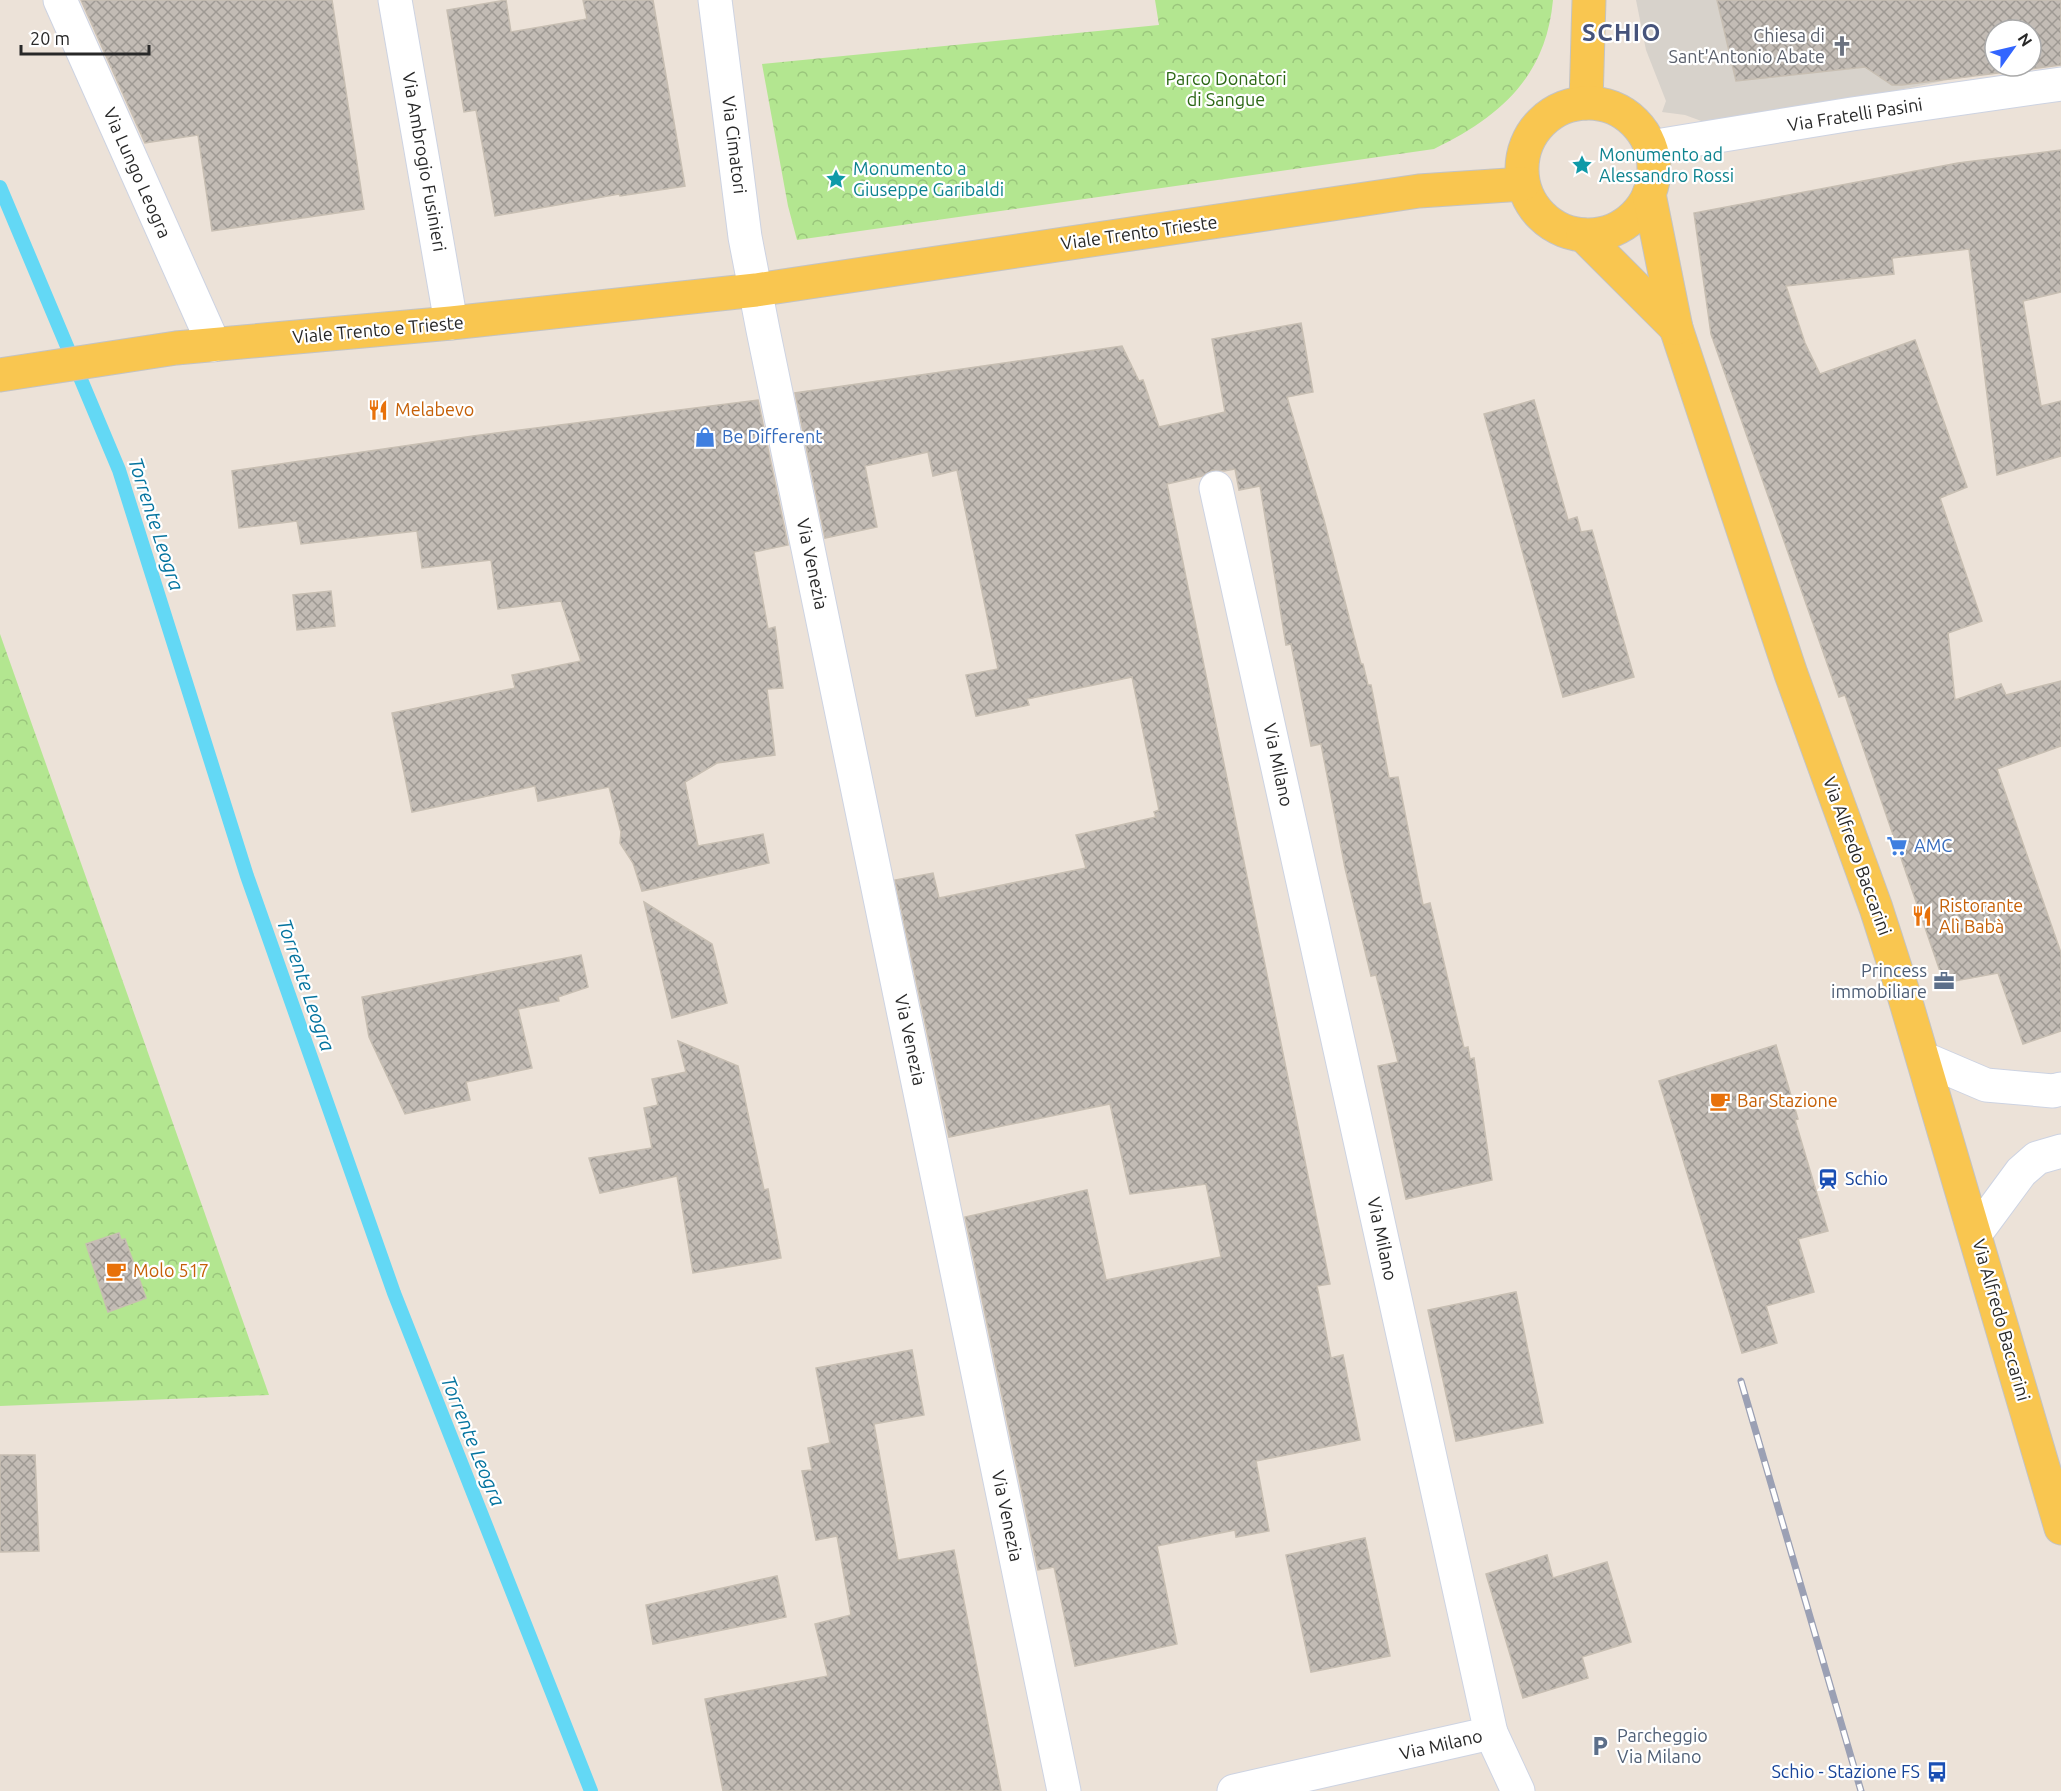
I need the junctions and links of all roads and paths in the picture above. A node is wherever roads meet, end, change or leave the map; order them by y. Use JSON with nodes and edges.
{"nodes":[{"id":1,"x":60,"y":0,"type":"edge"},
{"id":2,"x":395,"y":0,"type":"edge"},
{"id":3,"x":715,"y":0,"type":"edge"},
{"id":4,"x":1589,"y":0,"type":"edge"},
{"id":5,"x":2061,"y":84,"type":"edge"},
{"id":6,"x":1586,"y":103,"type":"junction"},
{"id":7,"x":1650,"y":147,"type":"junction"},
{"id":8,"x":1523,"y":184,"type":"junction"},
{"id":9,"x":1649,"y":194,"type":"junction"},
{"id":10,"x":1583,"y":235,"type":"junction"},
{"id":11,"x":756,"y":290,"type":"junction"},
{"id":12,"x":451,"y":323,"type":"junction"},
{"id":13,"x":1676,"y":328,"type":"junction"},
{"id":14,"x":214,"y":345,"type":"junction"},
{"id":15,"x":0,"y":375,"type":"edge"},
{"id":16,"x":1216,"y":488,"type":"dead end"},
{"id":17,"x":1925,"y":1059,"type":"junction"},
{"id":18,"x":2061,"y":1089,"type":"edge"},
{"id":19,"x":2061,"y":1151,"type":"edge"},
{"id":20,"x":1976,"y":1233,"type":"junction"},
{"id":21,"x":2061,"y":1528,"type":"edge"},
{"id":22,"x":1491,"y":1734,"type":"junction"},
{"id":23,"x":1064,"y":1791,"type":"edge"},
{"id":24,"x":1234,"y":1791,"type":"edge"},
{"id":25,"x":1518,"y":1791,"type":"edge"}],
"edges":[{"from":1,"to":14,"type":"street","name":"Via Lungo Leogra"},
{"from":2,"to":12,"type":"street","name":"Via Ambrogio Fusinieri"},
{"from":3,"to":11,"type":"street","name":"Via Cimatori"},
{"from":4,"to":6,"type":"main road"},
{"from":5,"to":7,"type":"street","name":"Via Fratelli Pasini"},
{"from":6,"to":7,"type":"main road"},
{"from":6,"to":8,"type":"main road"},
{"from":7,"to":9,"type":"main road"},
{"from":8,"to":10,"type":"main road"},
{"from":8,"to":11,"type":"main road","name":"Viale Trento Trieste"},
{"from":9,"to":10,"type":"main road"},
{"from":9,"to":13,"type":"main road","name":"Via Alfredo Baccarini"},
{"from":10,"to":13,"type":"main road"},
{"from":11,"to":12,"type":"main road","name":"Viale Trento e Trieste"},
{"from":11,"to":23,"type":"street","name":"Via Venezia"},
{"from":12,"to":14,"type":"main road","name":"Viale Trento e Trieste"},
{"from":13,"to":17,"type":"main road","name":"Via Alfredo Baccarini"},
{"from":14,"to":15,"type":"main road","name":"Viale Trento e Trieste"},
{"from":16,"to":22,"type":"street","name":"Via Milano"},
{"from":17,"to":18,"type":"street"},
{"from":17,"to":20,"type":"main road","name":"Via Alfredo Baccarini"},
{"from":19,"to":20,"type":"street"},
{"from":20,"to":21,"type":"main road","name":"Via Alfredo Baccarini"},
{"from":22,"to":24,"type":"street","name":"Via Milano"},
{"from":22,"to":25,"type":"street"}]}
